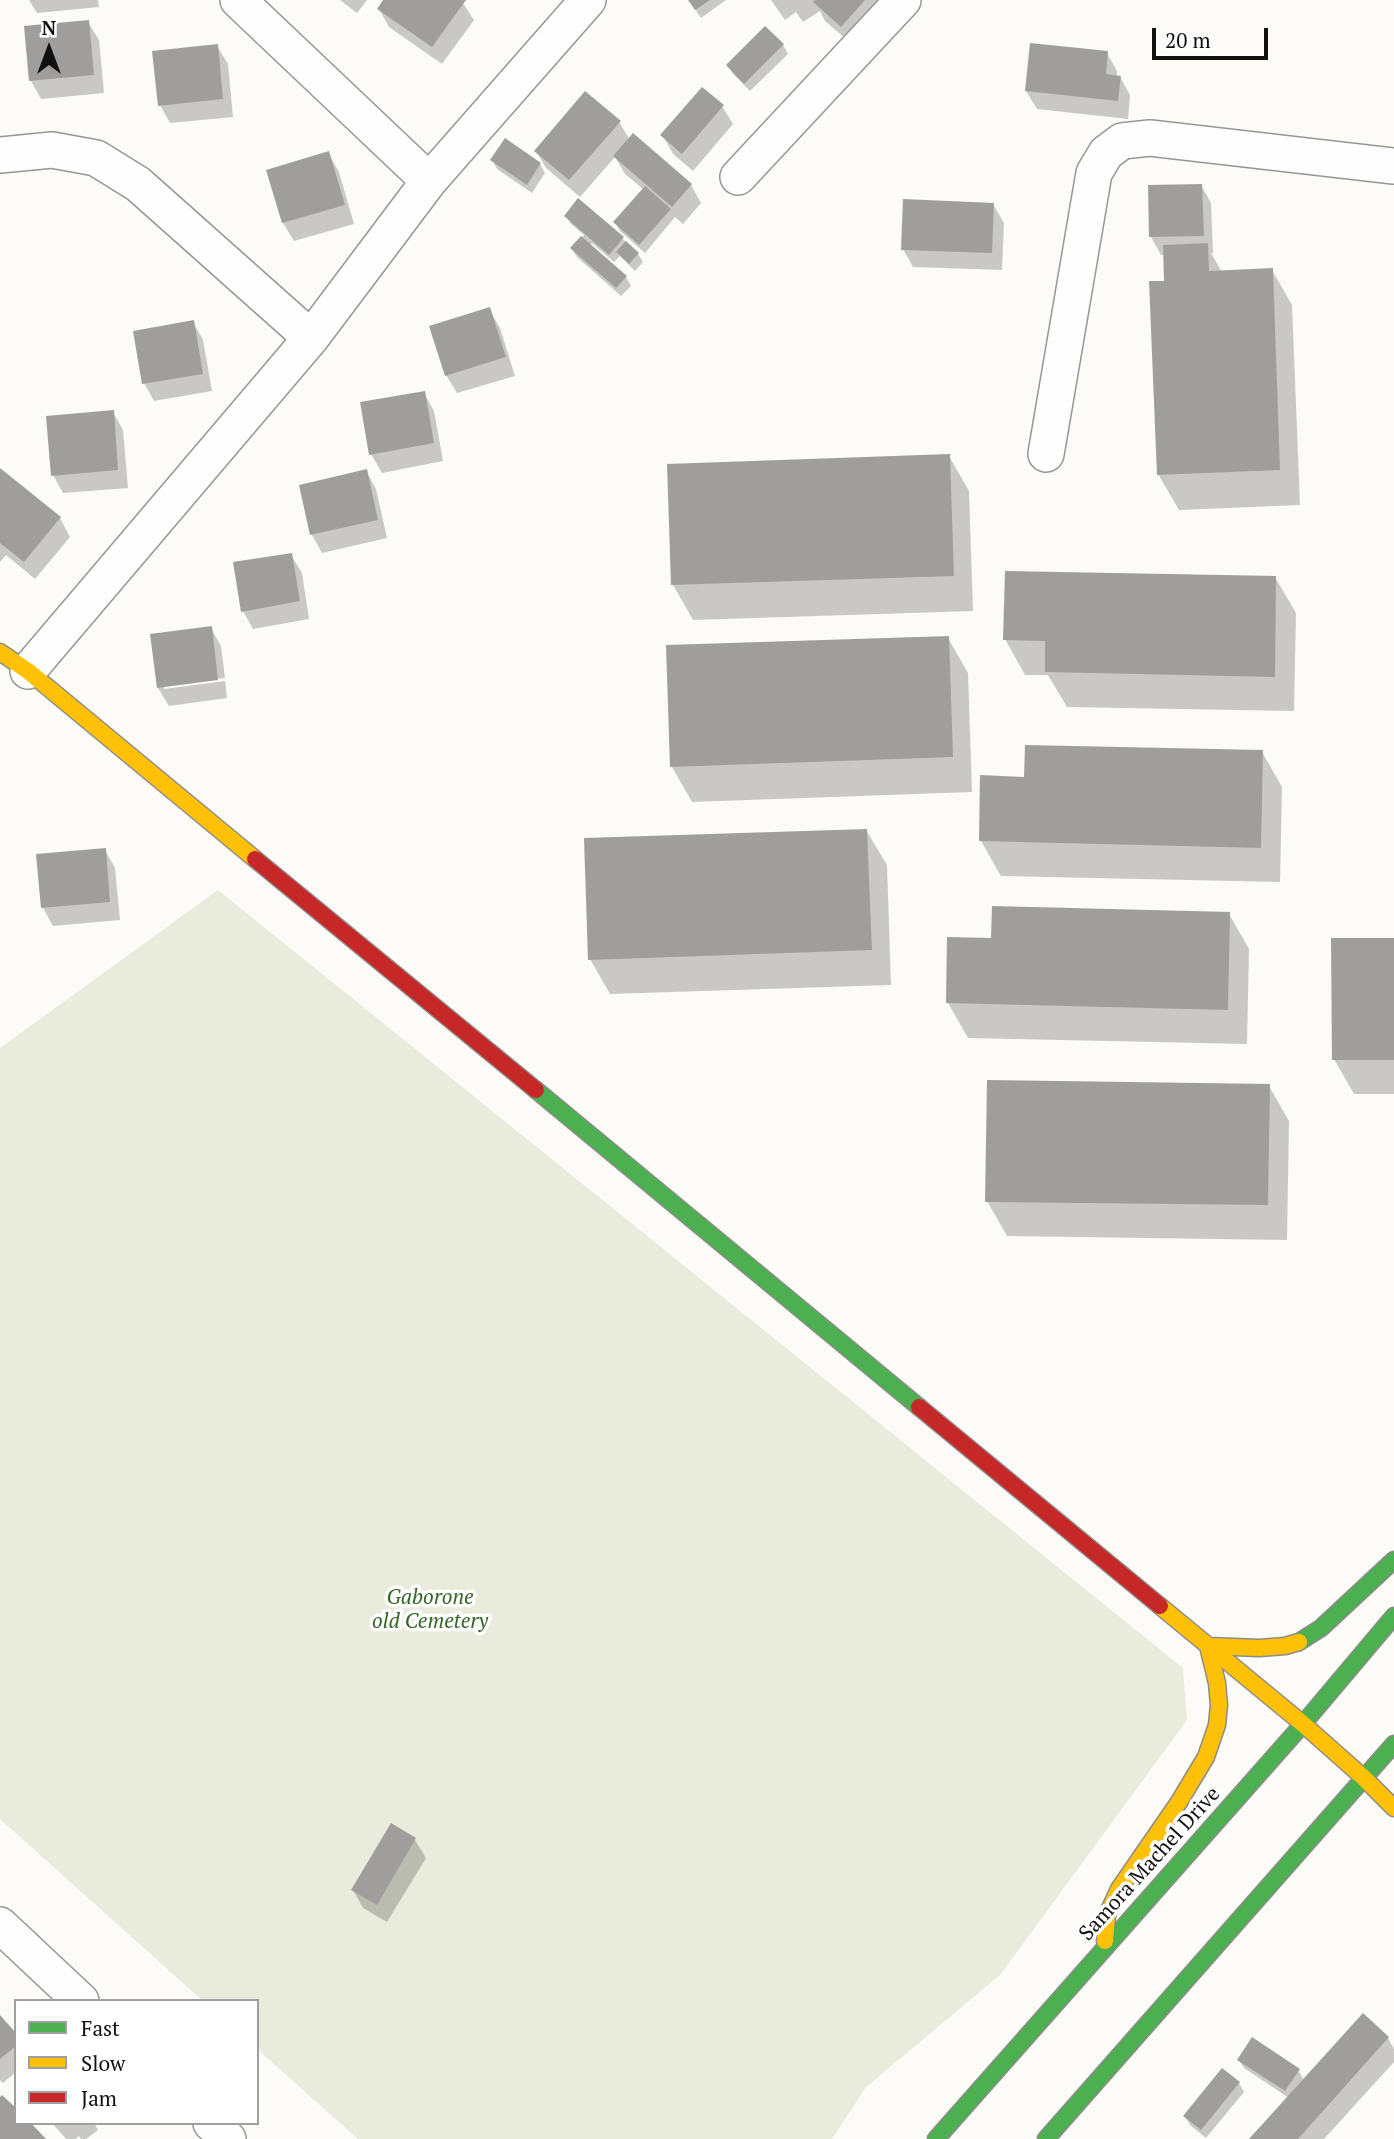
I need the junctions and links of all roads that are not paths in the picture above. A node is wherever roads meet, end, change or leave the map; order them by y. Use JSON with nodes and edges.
{"nodes":[{"id":1,"x":239,"y":0,"type":"edge"},
{"id":2,"x":587,"y":0,"type":"edge"},
{"id":3,"x":903,"y":0,"type":"edge"},
{"id":4,"x":0,"y":155,"type":"edge"},
{"id":5,"x":1394,"y":166,"type":"edge"},
{"id":6,"x":738,"y":177,"type":"dead end"},
{"id":7,"x":429,"y":181,"type":"junction"},
{"id":8,"x":312,"y":338,"type":"junction"},
{"id":9,"x":1046,"y":454,"type":"dead end"},
{"id":10,"x":14,"y":661,"type":"edge"},
{"id":11,"x":1394,"y":1560,"type":"edge"},
{"id":12,"x":1394,"y":1616,"type":"edge"},
{"id":13,"x":1208,"y":1646,"type":"junction"},
{"id":14,"x":1303,"y":1724,"type":"junction"},
{"id":15,"x":1394,"y":1745,"type":"edge"},
{"id":16,"x":1364,"y":1778,"type":"junction"},
{"id":17,"x":1394,"y":1808,"type":"edge"},
{"id":18,"x":0,"y":1925,"type":"edge"},
{"id":19,"x":1105,"y":1946,"type":"junction"},
{"id":20,"x":79,"y":1999,"type":"edge"},
{"id":21,"x":213,"y":2125,"type":"edge"},
{"id":22,"x":228,"y":2139,"type":"edge"},
{"id":23,"x":936,"y":2139,"type":"edge"},
{"id":24,"x":1046,"y":2139,"type":"edge"}],
"edges":[{"from":1,"to":7,"type":"street"},
{"from":2,"to":7,"type":"street"},
{"from":3,"to":6,"type":"street"},
{"from":4,"to":8,"type":"street"},
{"from":5,"to":9,"type":"street"},
{"from":7,"to":8,"type":"street"},
{"from":8,"to":10,"type":"street"},
{"from":10,"to":13,"type":"main road"},
{"from":11,"to":13,"type":"main road"},
{"from":12,"to":14,"type":"main road","name":"Samora Machel Drive"},
{"from":13,"to":14,"type":"main road"},
{"from":13,"to":19,"type":"main road"},
{"from":14,"to":16,"type":"main road"},
{"from":14,"to":19,"type":"main road","name":"Samora Machel Drive"},
{"from":15,"to":16,"type":"main road"},
{"from":16,"to":17,"type":"main road"},
{"from":16,"to":24,"type":"main road"},
{"from":18,"to":20,"type":"street"},
{"from":19,"to":23,"type":"main road","name":"Samora Machel Drive"},
{"from":21,"to":22,"type":"street"}]}
